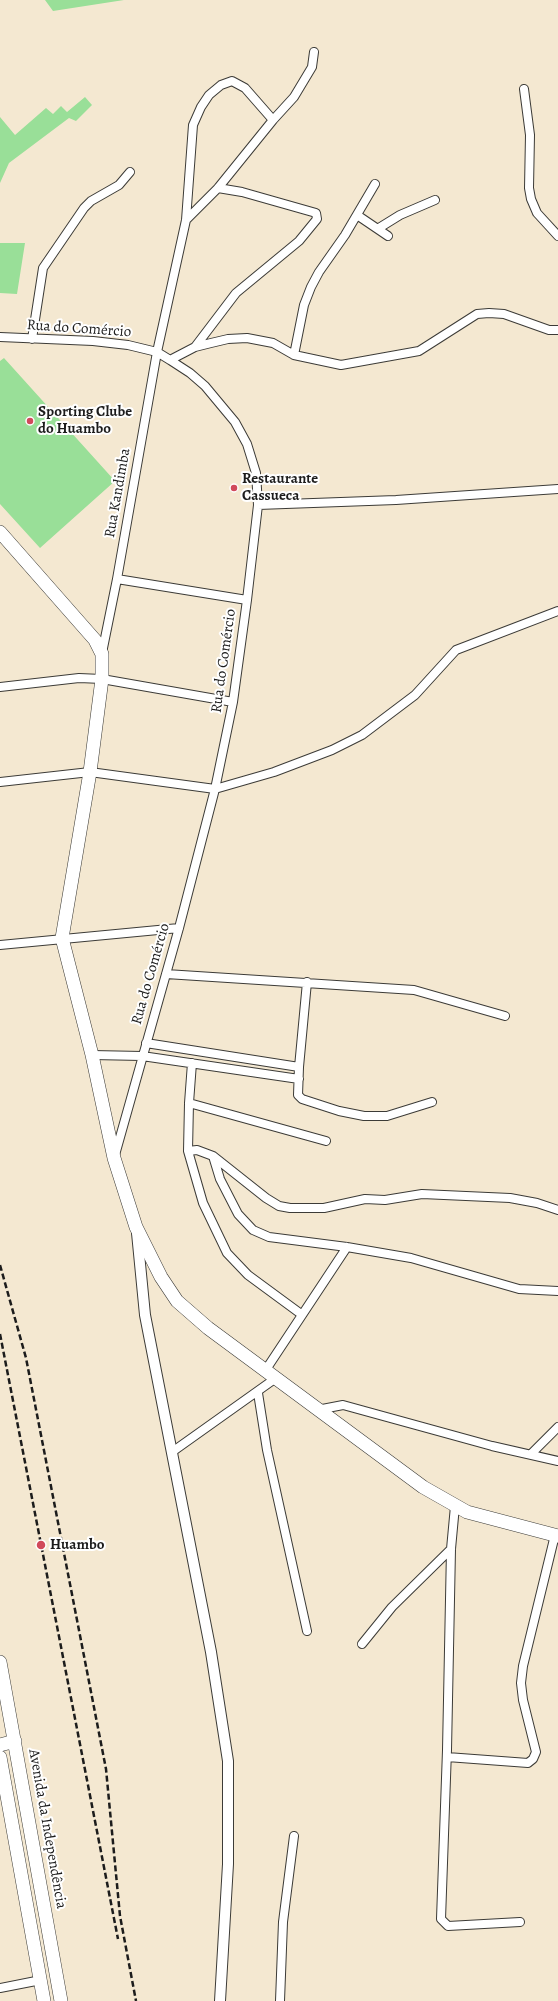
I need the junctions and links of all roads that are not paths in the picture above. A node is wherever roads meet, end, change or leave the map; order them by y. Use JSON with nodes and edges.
{"nodes":[{"id":1,"x":314,"y":52,"type":"dead end"},
{"id":2,"x":524,"y":89,"type":"dead end"},
{"id":3,"x":273,"y":120,"type":"junction"},
{"id":4,"x":130,"y":172,"type":"dead end"},
{"id":5,"x":375,"y":184,"type":"dead end"},
{"id":6,"x":218,"y":188,"type":"junction"},
{"id":7,"x":434,"y":200,"type":"dead end"},
{"id":8,"x":357,"y":214,"type":"junction"},
{"id":9,"x":186,"y":220,"type":"junction"},
{"id":10,"x":379,"y":228,"type":"junction"},
{"id":11,"x":388,"y":236,"type":"dead end"},
{"id":12,"x":558,"y":236,"type":"edge"},
{"id":13,"x":558,"y":330,"type":"edge"},
{"id":14,"x":0,"y":337,"type":"edge"},
{"id":15,"x":32,"y":339,"type":"junction"},
{"id":16,"x":195,"y":347,"type":"junction"},
{"id":17,"x":156,"y":352,"type":"junction"},
{"id":18,"x":294,"y":355,"type":"junction"},
{"id":19,"x":170,"y":360,"type":"junction"},
{"id":20,"x":558,"y":489,"type":"edge"},
{"id":21,"x":258,"y":505,"type":"junction"},
{"id":22,"x":0,"y":532,"type":"edge"},
{"id":23,"x":117,"y":579,"type":"junction"},
{"id":24,"x":247,"y":600,"type":"junction"},
{"id":25,"x":558,"y":611,"type":"edge"},
{"id":26,"x":102,"y":654,"type":"junction"},
{"id":27,"x":102,"y":679,"type":"junction"},
{"id":28,"x":0,"y":687,"type":"edge"},
{"id":29,"x":233,"y":702,"type":"junction"},
{"id":30,"x":90,"y":772,"type":"junction"},
{"id":31,"x":0,"y":782,"type":"edge"},
{"id":32,"x":215,"y":789,"type":"junction"},
{"id":33,"x":179,"y":928,"type":"junction"},
{"id":34,"x":62,"y":938,"type":"junction"},
{"id":35,"x":0,"y":946,"type":"edge"},
{"id":36,"x":166,"y":974,"type":"junction"},
{"id":37,"x":307,"y":982,"type":"junction"},
{"id":38,"x":505,"y":1016,"type":"dead end"},
{"id":39,"x":146,"y":1043,"type":"junction"},
{"id":40,"x":92,"y":1056,"type":"junction"},
{"id":41,"x":142,"y":1056,"type":"junction"},
{"id":42,"x":192,"y":1063,"type":"junction"},
{"id":43,"x":299,"y":1067,"type":"junction"},
{"id":44,"x":299,"y":1079,"type":"junction"},
{"id":45,"x":432,"y":1102,"type":"dead end"},
{"id":46,"x":189,"y":1103,"type":"junction"},
{"id":47,"x":326,"y":1141,"type":"dead end"},
{"id":48,"x":188,"y":1151,"type":"junction"},
{"id":49,"x":213,"y":1156,"type":"junction"},
{"id":50,"x":114,"y":1158,"type":"junction"},
{"id":51,"x":558,"y":1210,"type":"edge"},
{"id":52,"x":136,"y":1228,"type":"junction"},
{"id":53,"x":347,"y":1247,"type":"junction"},
{"id":54,"x":558,"y":1291,"type":"edge"},
{"id":55,"x":301,"y":1314,"type":"junction"},
{"id":56,"x":265,"y":1371,"type":"junction"},
{"id":57,"x":276,"y":1378,"type":"junction"},
{"id":58,"x":258,"y":1393,"type":"junction"},
{"id":59,"x":317,"y":1410,"type":"junction"},
{"id":60,"x":558,"y":1427,"type":"edge"},
{"id":61,"x":172,"y":1452,"type":"junction"},
{"id":62,"x":531,"y":1454,"type":"junction"},
{"id":63,"x":558,"y":1461,"type":"edge"},
{"id":64,"x":455,"y":1506,"type":"junction"},
{"id":65,"x":557,"y":1535,"type":"edge"},
{"id":66,"x":451,"y":1549,"type":"junction"},
{"id":67,"x":307,"y":1631,"type":"dead end"},
{"id":68,"x":362,"y":1644,"type":"dead end"},
{"id":69,"x":0,"y":1662,"type":"edge"},
{"id":70,"x":15,"y":1741,"type":"junction"},
{"id":71,"x":0,"y":1744,"type":"edge"},
{"id":72,"x":0,"y":1757,"type":"edge"},
{"id":73,"x":447,"y":1757,"type":"junction"},
{"id":74,"x":294,"y":1836,"type":"dead end"},
{"id":75,"x":44,"y":1900,"type":"junction"},
{"id":76,"x":27,"y":1904,"type":"junction"},
{"id":77,"x":520,"y":1922,"type":"dead end"},
{"id":78,"x":41,"y":1980,"type":"junction"},
{"id":79,"x":0,"y":1988,"type":"edge"},
{"id":80,"x":44,"y":2001,"type":"edge"},
{"id":81,"x":61,"y":2001,"type":"edge"},
{"id":82,"x":220,"y":2001,"type":"edge"},
{"id":83,"x":280,"y":2001,"type":"edge"}],
"edges":[{"from":1,"to":3,"type":"street"},
{"from":2,"to":12,"type":"street"},
{"from":3,"to":6,"type":"street"},
{"from":3,"to":9,"type":"street","name":"Rua Kandimba"},
{"from":4,"to":15,"type":"street"},
{"from":5,"to":8,"type":"street"},
{"from":6,"to":9,"type":"street"},
{"from":6,"to":16,"type":"street"},
{"from":7,"to":10,"type":"street"},
{"from":8,"to":10,"type":"street"},
{"from":8,"to":18,"type":"street"},
{"from":9,"to":17,"type":"street","name":"Rua Kandimba"},
{"from":10,"to":11,"type":"street"},
{"from":13,"to":18,"type":"street"},
{"from":14,"to":15,"type":"street","name":"Rua do Comércio"},
{"from":15,"to":17,"type":"street","name":"Rua do Comércio"},
{"from":16,"to":18,"type":"street"},
{"from":16,"to":19,"type":"street"},
{"from":17,"to":19,"type":"street","name":"Rua do Comércio"},
{"from":17,"to":23,"type":"street","name":"Rua Kandimba"},
{"from":19,"to":21,"type":"street","name":"Rua do Comércio"},
{"from":20,"to":21,"type":"street"},
{"from":21,"to":24,"type":"street","name":"Rua do Comércio"},
{"from":22,"to":26,"type":"main road"},
{"from":23,"to":24,"type":"street"},
{"from":23,"to":26,"type":"street","name":"Rua Kandimba"},
{"from":24,"to":29,"type":"street","name":"Rua do Comércio"},
{"from":25,"to":32,"type":"street"},
{"from":26,"to":27,"type":"main road"},
{"from":27,"to":28,"type":"street"},
{"from":27,"to":29,"type":"street"},
{"from":27,"to":30,"type":"main road"},
{"from":29,"to":32,"type":"street","name":"Rua do Comércio"},
{"from":30,"to":31,"type":"street"},
{"from":30,"to":32,"type":"street"},
{"from":30,"to":34,"type":"main road"},
{"from":32,"to":33,"type":"street","name":"Rua do Comércio"},
{"from":33,"to":34,"type":"street"},
{"from":33,"to":36,"type":"street","name":"Rua do Comércio"},
{"from":34,"to":35,"type":"street"},
{"from":34,"to":40,"type":"main road"},
{"from":36,"to":37,"type":"street"},
{"from":36,"to":39,"type":"street","name":"Rua do Comércio"},
{"from":37,"to":38,"type":"street"},
{"from":37,"to":43,"type":"street"},
{"from":39,"to":41,"type":"street","name":"Rua do Comércio"},
{"from":39,"to":43,"type":"street"},
{"from":40,"to":41,"type":"street"},
{"from":40,"to":50,"type":"main road"},
{"from":41,"to":42,"type":"street"},
{"from":41,"to":50,"type":"street","name":"Rua do Comércio"},
{"from":42,"to":44,"type":"street"},
{"from":42,"to":46,"type":"street"},
{"from":43,"to":44,"type":"street"},
{"from":44,"to":45,"type":"street"},
{"from":46,"to":47,"type":"street"},
{"from":46,"to":48,"type":"street"},
{"from":48,"to":49,"type":"street"},
{"from":48,"to":55,"type":"street"},
{"from":49,"to":51,"type":"street"},
{"from":49,"to":53,"type":"street"},
{"from":50,"to":52,"type":"main road"},
{"from":52,"to":56,"type":"main road"},
{"from":52,"to":61,"type":"street"},
{"from":53,"to":54,"type":"street"},
{"from":53,"to":55,"type":"street"},
{"from":55,"to":56,"type":"street"},
{"from":56,"to":57,"type":"main road"},
{"from":57,"to":58,"type":"street"},
{"from":57,"to":59,"type":"main road"},
{"from":58,"to":61,"type":"street"},
{"from":58,"to":67,"type":"street"},
{"from":59,"to":62,"type":"street"},
{"from":59,"to":64,"type":"main road"},
{"from":60,"to":62,"type":"street"},
{"from":61,"to":82,"type":"street"},
{"from":62,"to":63,"type":"street"},
{"from":64,"to":65,"type":"main road"},
{"from":64,"to":66,"type":"street"},
{"from":65,"to":73,"type":"street"},
{"from":66,"to":68,"type":"street"},
{"from":66,"to":73,"type":"street"},
{"from":69,"to":70,"type":"main road","name":"Avenida da Independência"},
{"from":70,"to":71,"type":"main road"},
{"from":70,"to":75,"type":"main road","name":"Avenida da Independência"},
{"from":72,"to":76,"type":"main road"},
{"from":73,"to":77,"type":"street"},
{"from":74,"to":83,"type":"street"},
{"from":75,"to":76,"type":"main road"},
{"from":75,"to":81,"type":"main road","name":"Avenida da Independência"},
{"from":76,"to":78,"type":"main road"},
{"from":78,"to":79,"type":"street"},
{"from":78,"to":80,"type":"main road"}]}
